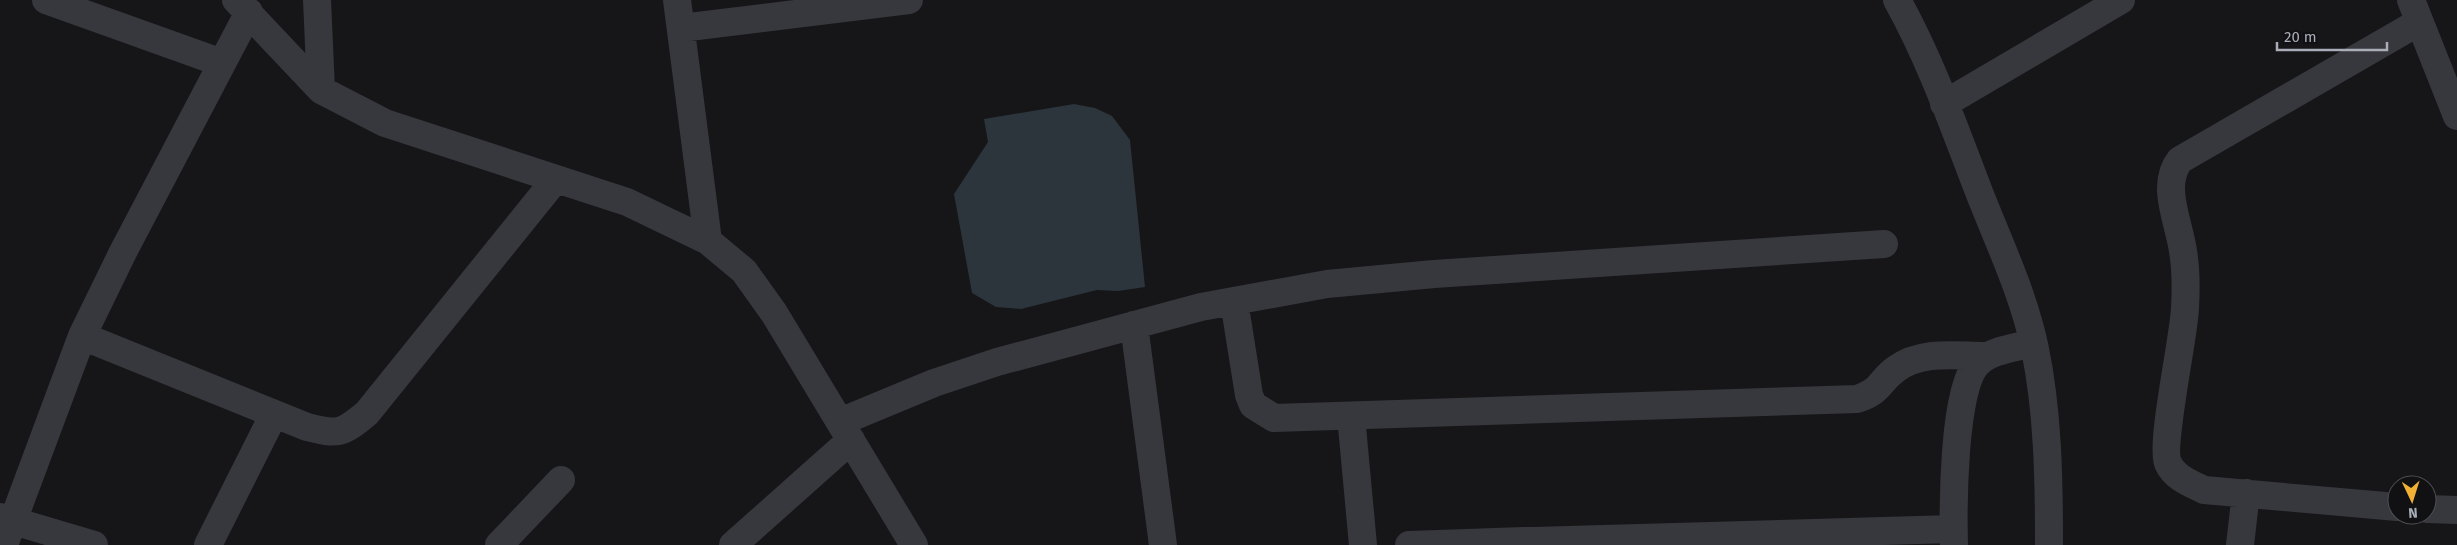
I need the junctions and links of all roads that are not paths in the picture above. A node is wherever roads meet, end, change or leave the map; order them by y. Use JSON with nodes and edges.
{"nodes":[{"id":1,"x":46,"y":0,"type":"edge"},
{"id":2,"x":317,"y":0,"type":"edge"},
{"id":3,"x":677,"y":0,"type":"edge"},
{"id":4,"x":909,"y":0,"type":"edge"},
{"id":5,"x":1897,"y":0,"type":"edge"},
{"id":6,"x":2121,"y":0,"type":"edge"},
{"id":7,"x":243,"y":6,"type":"edge"},
{"id":8,"x":2415,"y":11,"type":"edge"},
{"id":9,"x":681,"y":28,"type":"junction"},
{"id":10,"x":222,"y":63,"type":"junction"},
{"id":11,"x":321,"y":90,"type":"junction"},
{"id":12,"x":1944,"y":104,"type":"junction"},
{"id":13,"x":2457,"y":116,"type":"edge"},
{"id":14,"x":556,"y":180,"type":"junction"},
{"id":15,"x":708,"y":241,"type":"junction"},
{"id":16,"x":1884,"y":244,"type":"dead end"},
{"id":17,"x":1234,"y":301,"type":"junction"},
{"id":18,"x":1134,"y":325,"type":"junction"},
{"id":19,"x":82,"y":336,"type":"junction"},
{"id":20,"x":2033,"y":343,"type":"junction"},
{"id":21,"x":1986,"y":356,"type":"junction"},
{"id":22,"x":274,"y":414,"type":"junction"},
{"id":23,"x":1351,"y":416,"type":"junction"},
{"id":24,"x":845,"y":431,"type":"junction"},
{"id":25,"x":561,"y":480,"type":"dead end"},
{"id":26,"x":2246,"y":494,"type":"junction"},
{"id":27,"x":2387,"y":506,"type":"edge"},
{"id":28,"x":2437,"y":509,"type":"edge"},
{"id":29,"x":2457,"y":510,"type":"edge"},
{"id":30,"x":6,"y":528,"type":"edge"},
{"id":31,"x":1954,"y":537,"type":"edge"},
{"id":32,"x":1707,"y":541,"type":"edge"},
{"id":33,"x":1536,"y":543,"type":"edge"},
{"id":34,"x":94,"y":545,"type":"edge"},
{"id":35,"x":208,"y":545,"type":"edge"},
{"id":36,"x":499,"y":545,"type":"edge"},
{"id":37,"x":734,"y":545,"type":"edge"},
{"id":38,"x":914,"y":545,"type":"edge"},
{"id":39,"x":1163,"y":545,"type":"edge"},
{"id":40,"x":1363,"y":545,"type":"edge"},
{"id":41,"x":1409,"y":545,"type":"edge"},
{"id":42,"x":2049,"y":545,"type":"edge"},
{"id":43,"x":2240,"y":545,"type":"edge"}],
"edges":[{"from":1,"to":10,"type":"street"},
{"from":2,"to":11,"type":"street"},
{"from":3,"to":9,"type":"street"},
{"from":4,"to":9,"type":"street"},
{"from":5,"to":12,"type":"street"},
{"from":6,"to":12,"type":"street"},
{"from":7,"to":10,"type":"street"},
{"from":7,"to":11,"type":"street"},
{"from":8,"to":13,"type":"street"},
{"from":8,"to":26,"type":"street"},
{"from":9,"to":15,"type":"street"},
{"from":10,"to":19,"type":"street"},
{"from":11,"to":14,"type":"street"},
{"from":12,"to":20,"type":"street"},
{"from":14,"to":15,"type":"street"},
{"from":14,"to":22,"type":"street"},
{"from":15,"to":24,"type":"street"},
{"from":16,"to":17,"type":"street"},
{"from":17,"to":18,"type":"street"},
{"from":17,"to":23,"type":"street"},
{"from":18,"to":24,"type":"street"},
{"from":18,"to":39,"type":"street"},
{"from":19,"to":22,"type":"street"},
{"from":19,"to":30,"type":"street"},
{"from":20,"to":21,"type":"street"},
{"from":20,"to":42,"type":"street"},
{"from":21,"to":23,"type":"street"},
{"from":21,"to":31,"type":"street"},
{"from":22,"to":35,"type":"street"},
{"from":23,"to":40,"type":"street"},
{"from":24,"to":37,"type":"street"},
{"from":24,"to":38,"type":"street"},
{"from":25,"to":36,"type":"street"},
{"from":26,"to":27,"type":"street"},
{"from":26,"to":43,"type":"street"},
{"from":28,"to":29,"type":"street"},
{"from":30,"to":34,"type":"street"},
{"from":31,"to":32,"type":"street"},
{"from":32,"to":33,"type":"street"},
{"from":33,"to":41,"type":"street"}]}
